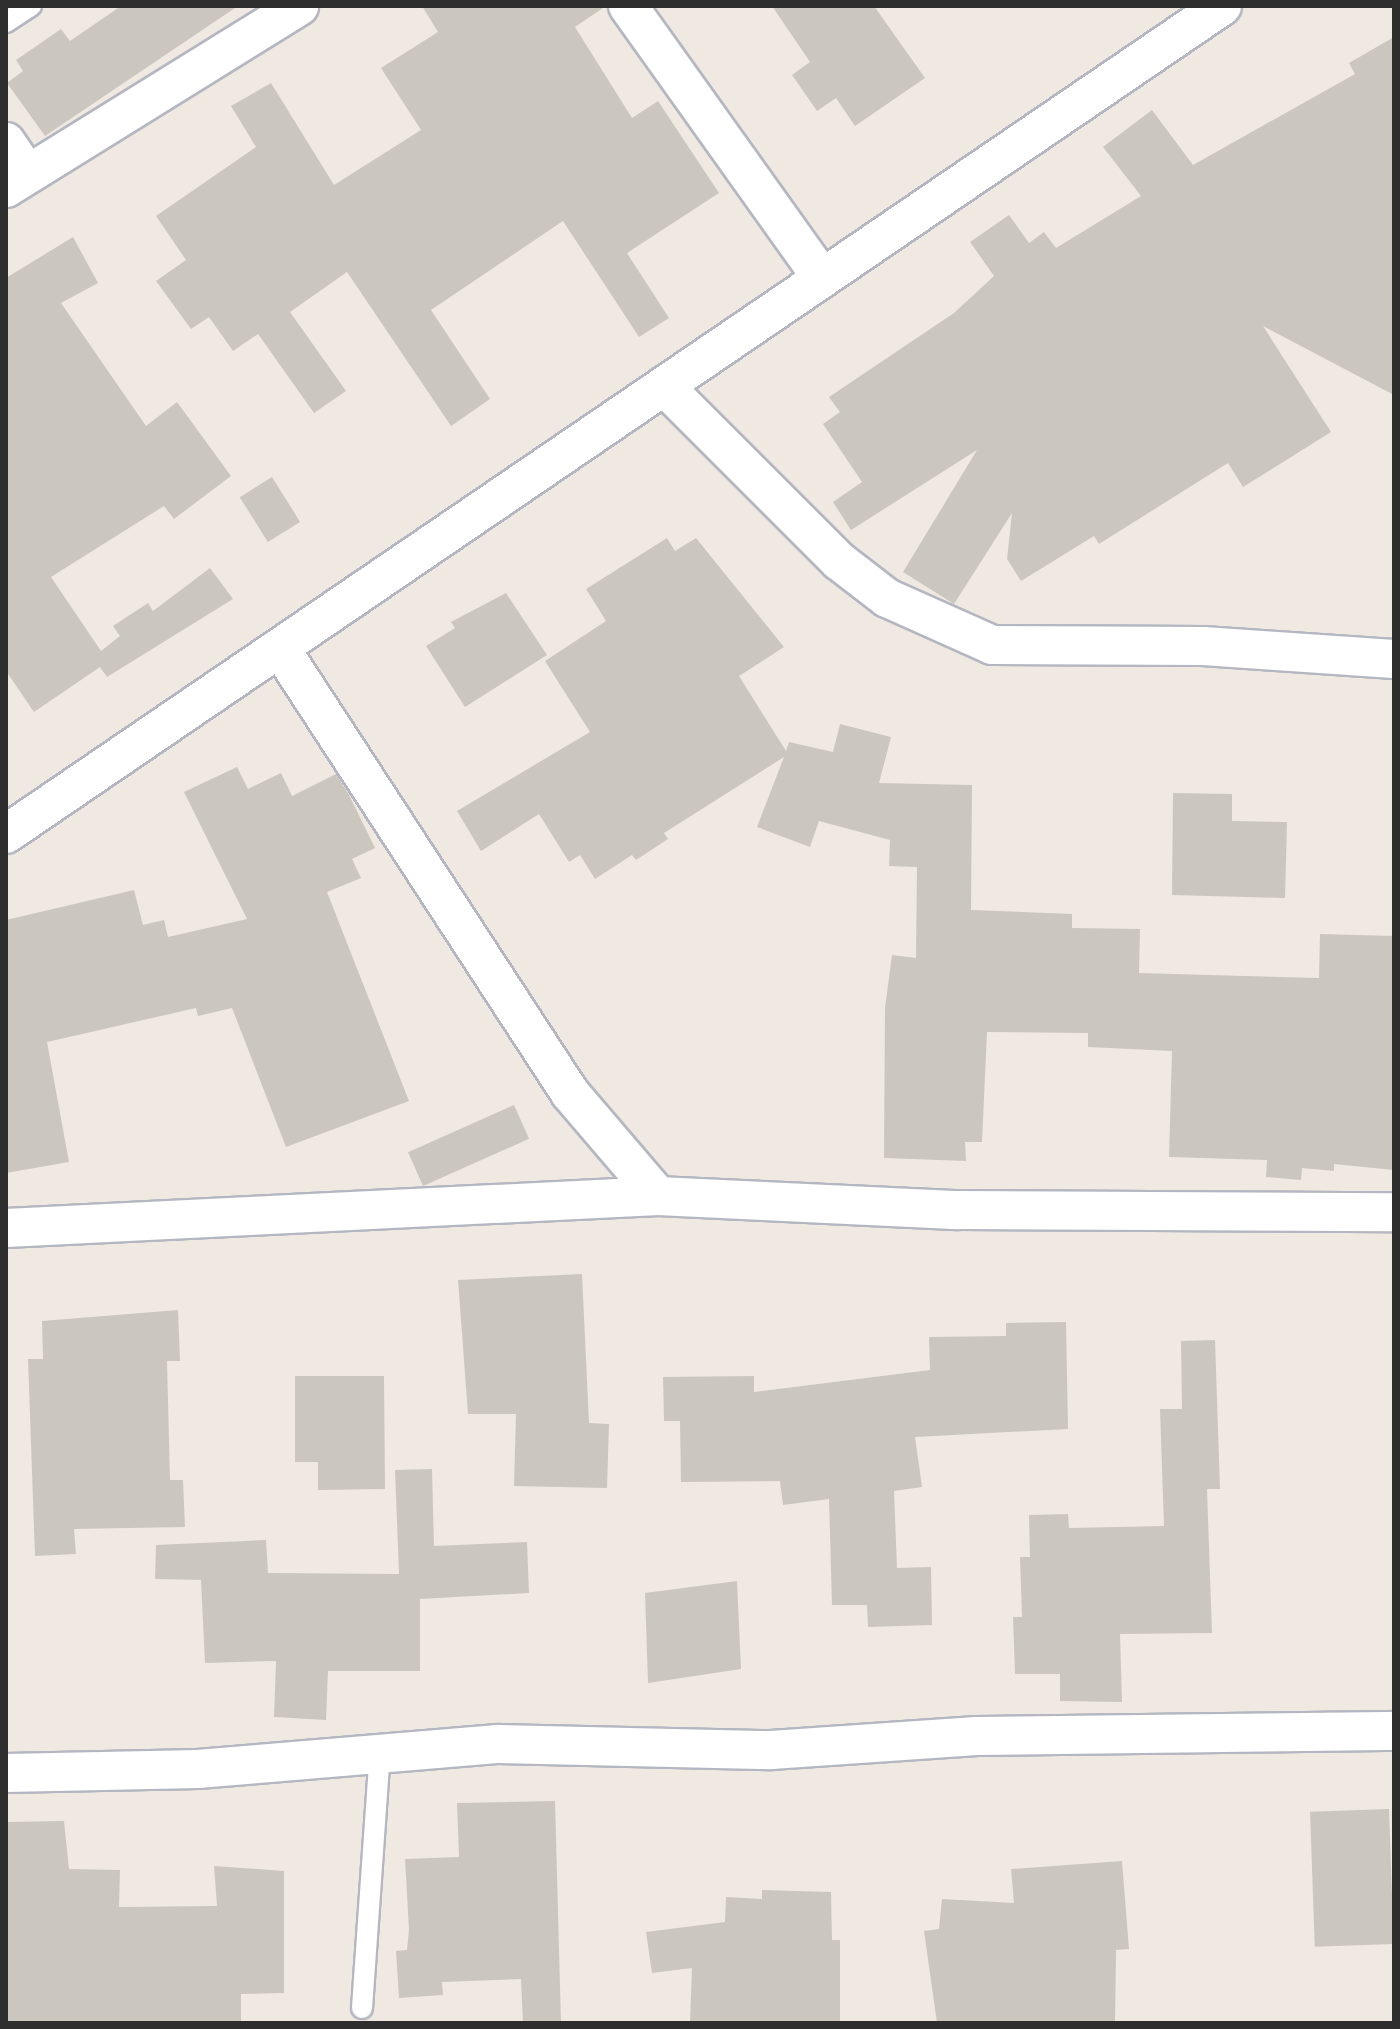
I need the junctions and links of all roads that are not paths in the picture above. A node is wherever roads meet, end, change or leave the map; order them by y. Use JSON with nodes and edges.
{"nodes":[{"id":1,"x":31,"y":6,"type":"edge"},
{"id":2,"x":299,"y":6,"type":"edge"},
{"id":3,"x":628,"y":6,"type":"edge"},
{"id":4,"x":1222,"y":6,"type":"edge"},
{"id":5,"x":6,"y":22,"type":"edge"},
{"id":6,"x":6,"y":142,"type":"edge"},
{"id":7,"x":17,"y":181,"type":"edge"},
{"id":8,"x":822,"y":278,"type":"junction"},
{"id":9,"x":664,"y":386,"type":"junction"},
{"id":10,"x":280,"y":648,"type":"junction"},
{"id":11,"x":1394,"y":659,"type":"edge"},
{"id":12,"x":6,"y":834,"type":"edge"},
{"id":13,"x":658,"y":1196,"type":"junction"},
{"id":14,"x":1394,"y":1212,"type":"edge"},
{"id":15,"x":6,"y":1228,"type":"edge"},
{"id":16,"x":1394,"y":1731,"type":"edge"},
{"id":17,"x":380,"y":1753,"type":"junction"},
{"id":18,"x":6,"y":1773,"type":"edge"},
{"id":19,"x":362,"y":2008,"type":"dead end"}],
"edges":[{"from":1,"to":5,"type":"lane"},
{"from":2,"to":7,"type":"street"},
{"from":3,"to":8,"type":"street"},
{"from":4,"to":8,"type":"street"},
{"from":6,"to":7,"type":"street"},
{"from":8,"to":9,"type":"street"},
{"from":9,"to":10,"type":"street"},
{"from":9,"to":11,"type":"street"},
{"from":10,"to":12,"type":"street"},
{"from":10,"to":13,"type":"street"},
{"from":13,"to":14,"type":"street"},
{"from":13,"to":15,"type":"street"},
{"from":16,"to":17,"type":"street"},
{"from":17,"to":18,"type":"street"},
{"from":17,"to":19,"type":"lane"}]}
